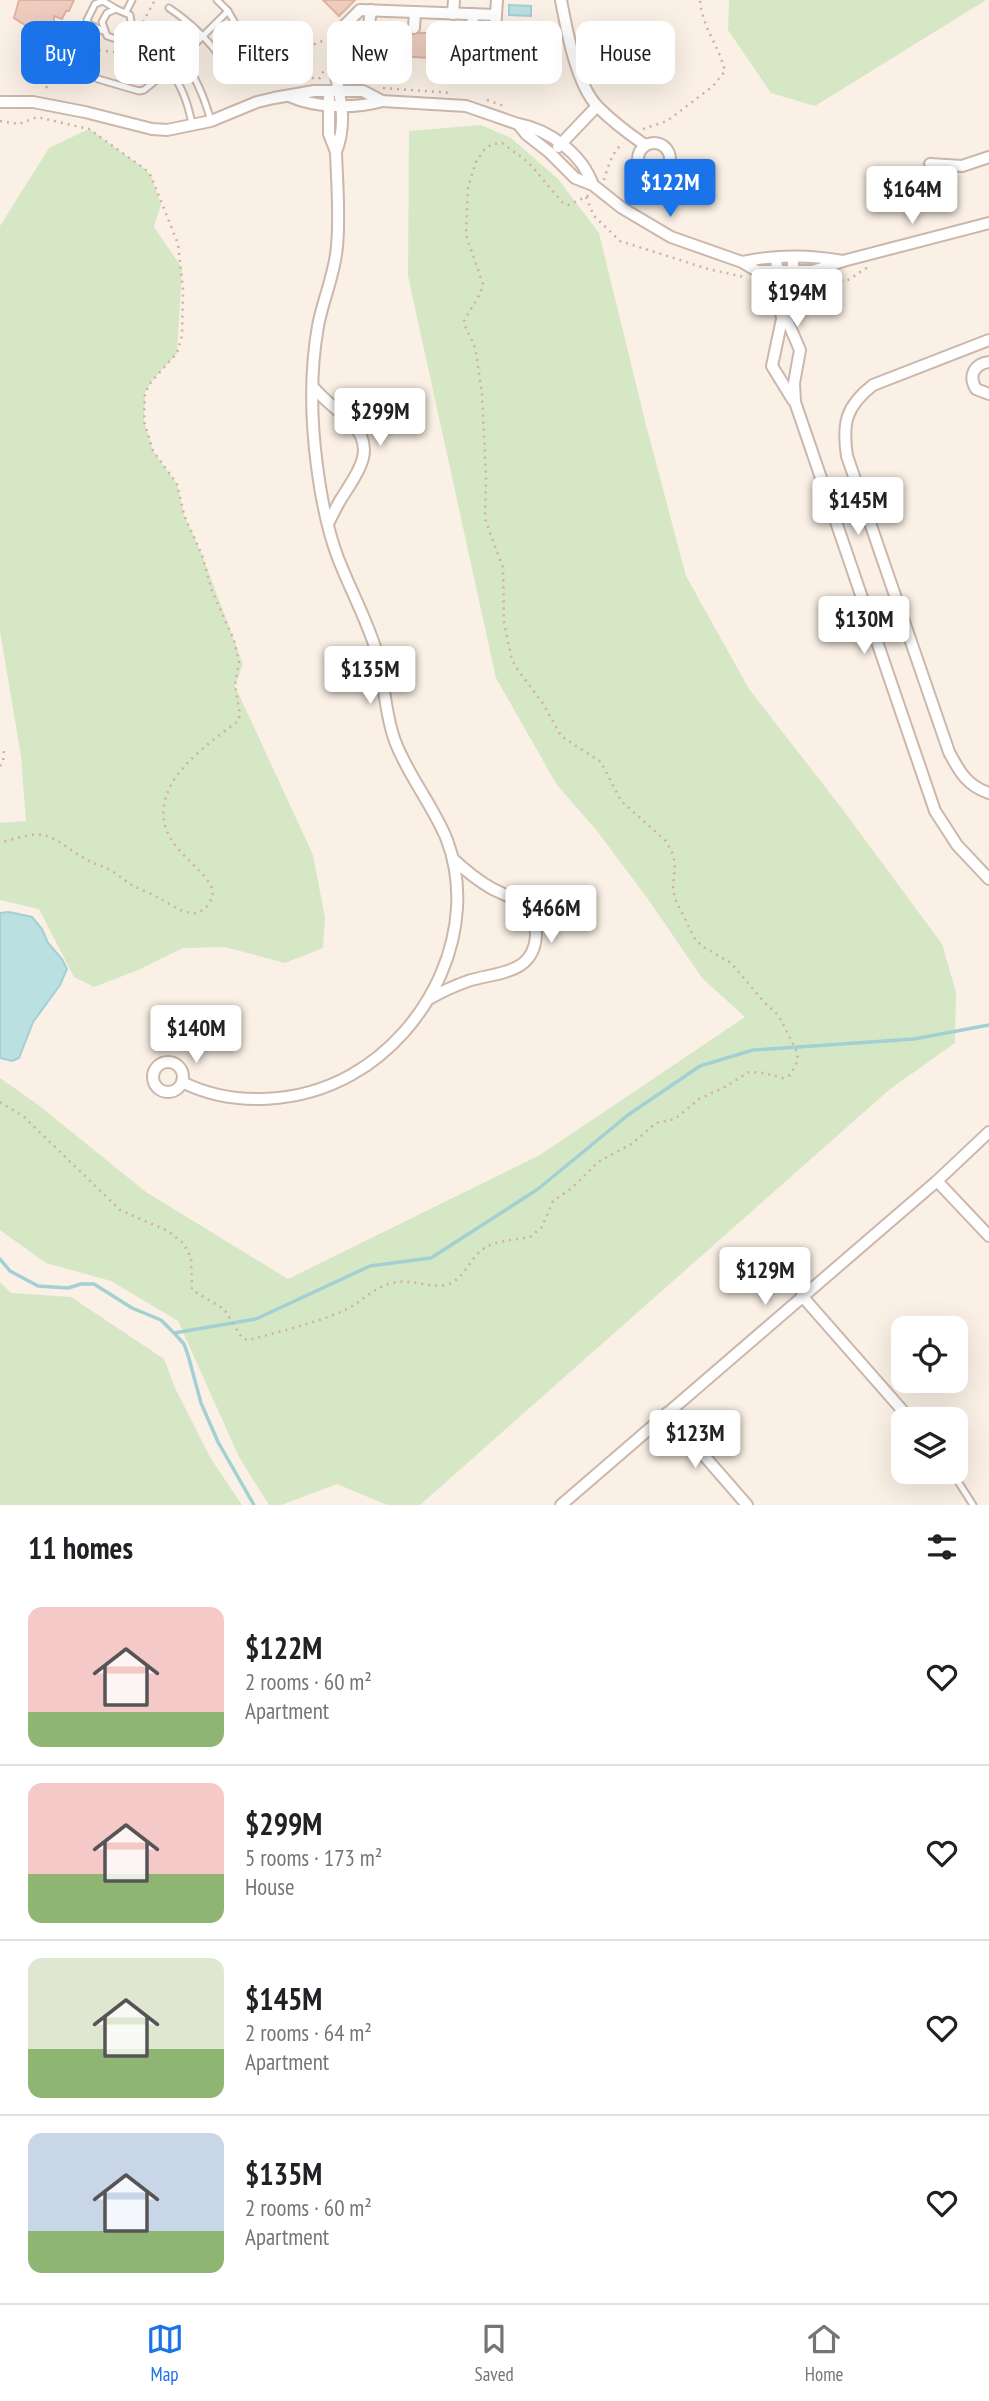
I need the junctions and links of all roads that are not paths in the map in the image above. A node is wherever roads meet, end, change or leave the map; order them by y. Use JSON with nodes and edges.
{"nodes":[{"id":1,"x":132,"y":0,"type":"edge"},
{"id":2,"x":217,"y":0,"type":"edge"},
{"id":3,"x":454,"y":0,"type":"edge"},
{"id":4,"x":497,"y":0,"type":"edge"},
{"id":5,"x":561,"y":0,"type":"edge"},
{"id":6,"x":388,"y":5,"type":"edge"},
{"id":7,"x":169,"y":8,"type":"dead end"},
{"id":8,"x":116,"y":9,"type":"junction"},
{"id":9,"x":371,"y":10,"type":"junction"},
{"id":10,"x":228,"y":11,"type":"junction"},
{"id":11,"x":126,"y":12,"type":"junction"},
{"id":12,"x":415,"y":13,"type":"junction"},
{"id":13,"x":473,"y":14,"type":"junction"},
{"id":14,"x":453,"y":15,"type":"junction"},
{"id":15,"x":496,"y":15,"type":"junction"},
{"id":16,"x":130,"y":21,"type":"edge"},
{"id":17,"x":234,"y":21,"type":"edge"},
{"id":18,"x":370,"y":21,"type":"edge"},
{"id":19,"x":473,"y":21,"type":"edge"},
{"id":20,"x":496,"y":21,"type":"edge"},
{"id":21,"x":414,"y":28,"type":"dead end"},
{"id":22,"x":104,"y":32,"type":"junction"},
{"id":23,"x":203,"y":34,"type":"junction"},
{"id":24,"x":199,"y":38,"type":"edge"},
{"id":25,"x":114,"y":39,"type":"edge"},
{"id":26,"x":213,"y":46,"type":"edge"},
{"id":27,"x":115,"y":84,"type":"edge"},
{"id":28,"x":151,"y":84,"type":"edge"},
{"id":29,"x":180,"y":84,"type":"edge"},
{"id":30,"x":198,"y":84,"type":"edge"},
{"id":31,"x":335,"y":91,"type":"junction"},
{"id":32,"x":289,"y":96,"type":"junction"},
{"id":33,"x":382,"y":101,"type":"junction"},
{"id":34,"x":0,"y":102,"type":"edge"},
{"id":35,"x":328,"y":104,"type":"junction"},
{"id":36,"x":341,"y":104,"type":"junction"},
{"id":37,"x":597,"y":106,"type":"junction"},
{"id":38,"x":211,"y":121,"type":"junction"},
{"id":39,"x":518,"y":124,"type":"junction"},
{"id":40,"x":193,"y":126,"type":"junction"},
{"id":41,"x":561,"y":144,"type":"junction"},
{"id":42,"x":645,"y":145,"type":"dead end"},
{"id":43,"x":336,"y":152,"type":"junction"},
{"id":44,"x":551,"y":154,"type":"junction"},
{"id":45,"x":989,"y":157,"type":"edge"},
{"id":46,"x":930,"y":164,"type":"dead end"},
{"id":47,"x":595,"y":187,"type":"junction"},
{"id":48,"x":989,"y":223,"type":"edge"},
{"id":49,"x":793,"y":257,"type":"junction"},
{"id":50,"x":776,"y":258,"type":"junction"},
{"id":51,"x":843,"y":261,"type":"junction"},
{"id":52,"x":742,"y":262,"type":"junction"},
{"id":53,"x":776,"y":271,"type":"junction"},
{"id":54,"x":794,"y":271,"type":"junction"},
{"id":55,"x":989,"y":340,"type":"edge"},
{"id":56,"x":989,"y":362,"type":"edge"},
{"id":57,"x":314,"y":387,"type":"junction"},
{"id":58,"x":989,"y":394,"type":"edge"},
{"id":59,"x":795,"y":402,"type":"junction"},
{"id":60,"x":328,"y":524,"type":"junction"},
{"id":61,"x":989,"y":793,"type":"edge"},
{"id":62,"x":453,"y":859,"type":"junction"},
{"id":63,"x":989,"y":879,"type":"edge"},
{"id":64,"x":429,"y":999,"type":"junction"},
{"id":65,"x":182,"y":1082,"type":"dead end"},
{"id":66,"x":989,"y":1132,"type":"edge"},
{"id":67,"x":937,"y":1181,"type":"junction"},
{"id":68,"x":989,"y":1236,"type":"edge"},
{"id":69,"x":802,"y":1296,"type":"junction"},
{"id":70,"x":899,"y":1407,"type":"edge"},
{"id":71,"x":667,"y":1413,"type":"junction"},
{"id":72,"x":960,"y":1484,"type":"edge"},
{"id":73,"x":561,"y":1505,"type":"edge"},
{"id":74,"x":747,"y":1505,"type":"edge"},
{"id":75,"x":973,"y":1505,"type":"edge"}],
"edges":[{"from":1,"to":11,"type":"lane"},
{"from":2,"to":10,"type":"lane"},
{"from":3,"to":14,"type":"street"},
{"from":4,"to":15,"type":"street"},
{"from":5,"to":37,"type":"street"},
{"from":6,"to":9,"type":"street"},
{"from":6,"to":12,"type":"street"},
{"from":7,"to":23,"type":"lane"},
{"from":8,"to":11,"type":"lane"},
{"from":8,"to":22,"type":"lane"},
{"from":8,"to":22,"type":"lane"},
{"from":9,"to":18,"type":"street"},
{"from":9,"to":31,"type":"street"},
{"from":10,"to":17,"type":"lane"},
{"from":10,"to":23,"type":"lane"},
{"from":11,"to":16,"type":"lane"},
{"from":12,"to":14,"type":"street"},
{"from":12,"to":21,"type":"street"},
{"from":13,"to":14,"type":"street"},
{"from":13,"to":15,"type":"street"},
{"from":13,"to":19,"type":"street"},
{"from":15,"to":20,"type":"street"},
{"from":22,"to":25,"type":"lane"},
{"from":23,"to":24,"type":"lane"},
{"from":23,"to":26,"type":"lane"},
{"from":27,"to":28,"type":"lane"},
{"from":29,"to":40,"type":"lane"},
{"from":30,"to":38,"type":"lane"},
{"from":31,"to":32,"type":"street"},
{"from":31,"to":33,"type":"street"},
{"from":31,"to":35,"type":"street"},
{"from":31,"to":36,"type":"street"},
{"from":32,"to":35,"type":"street"},
{"from":32,"to":38,"type":"street"},
{"from":33,"to":36,"type":"street"},
{"from":33,"to":39,"type":"street"},
{"from":34,"to":40,"type":"street"},
{"from":35,"to":36,"type":"street"},
{"from":35,"to":43,"type":"street"},
{"from":36,"to":43,"type":"street"},
{"from":37,"to":41,"type":"street"},
{"from":37,"to":42,"type":"street"},
{"from":38,"to":40,"type":"street"},
{"from":39,"to":41,"type":"street"},
{"from":39,"to":44,"type":"street"},
{"from":41,"to":44,"type":"street"},
{"from":41,"to":47,"type":"street"},
{"from":43,"to":57,"type":"street"},
{"from":44,"to":47,"type":"street"},
{"from":45,"to":46,"type":"street"},
{"from":47,"to":52,"type":"street"},
{"from":48,"to":51,"type":"street"},
{"from":49,"to":50,"type":"street"},
{"from":49,"to":51,"type":"street"},
{"from":49,"to":54,"type":"street"},
{"from":50,"to":52,"type":"street"},
{"from":50,"to":53,"type":"street"},
{"from":51,"to":54,"type":"street"},
{"from":52,"to":53,"type":"street"},
{"from":53,"to":54,"type":"street"},
{"from":53,"to":59,"type":"street"},
{"from":54,"to":59,"type":"street"},
{"from":55,"to":61,"type":"street"},
{"from":56,"to":58,"type":"street"},
{"from":57,"to":60,"type":"street"},
{"from":57,"to":60,"type":"street"},
{"from":59,"to":63,"type":"street"},
{"from":60,"to":62,"type":"street"},
{"from":62,"to":64,"type":"street"},
{"from":62,"to":64,"type":"street"},
{"from":64,"to":65,"type":"street"},
{"from":66,"to":67,"type":"street"},
{"from":67,"to":68,"type":"street"},
{"from":67,"to":69,"type":"street"},
{"from":69,"to":70,"type":"street"},
{"from":69,"to":71,"type":"street"},
{"from":71,"to":73,"type":"street"},
{"from":71,"to":74,"type":"street"},
{"from":72,"to":75,"type":"lane"}]}
